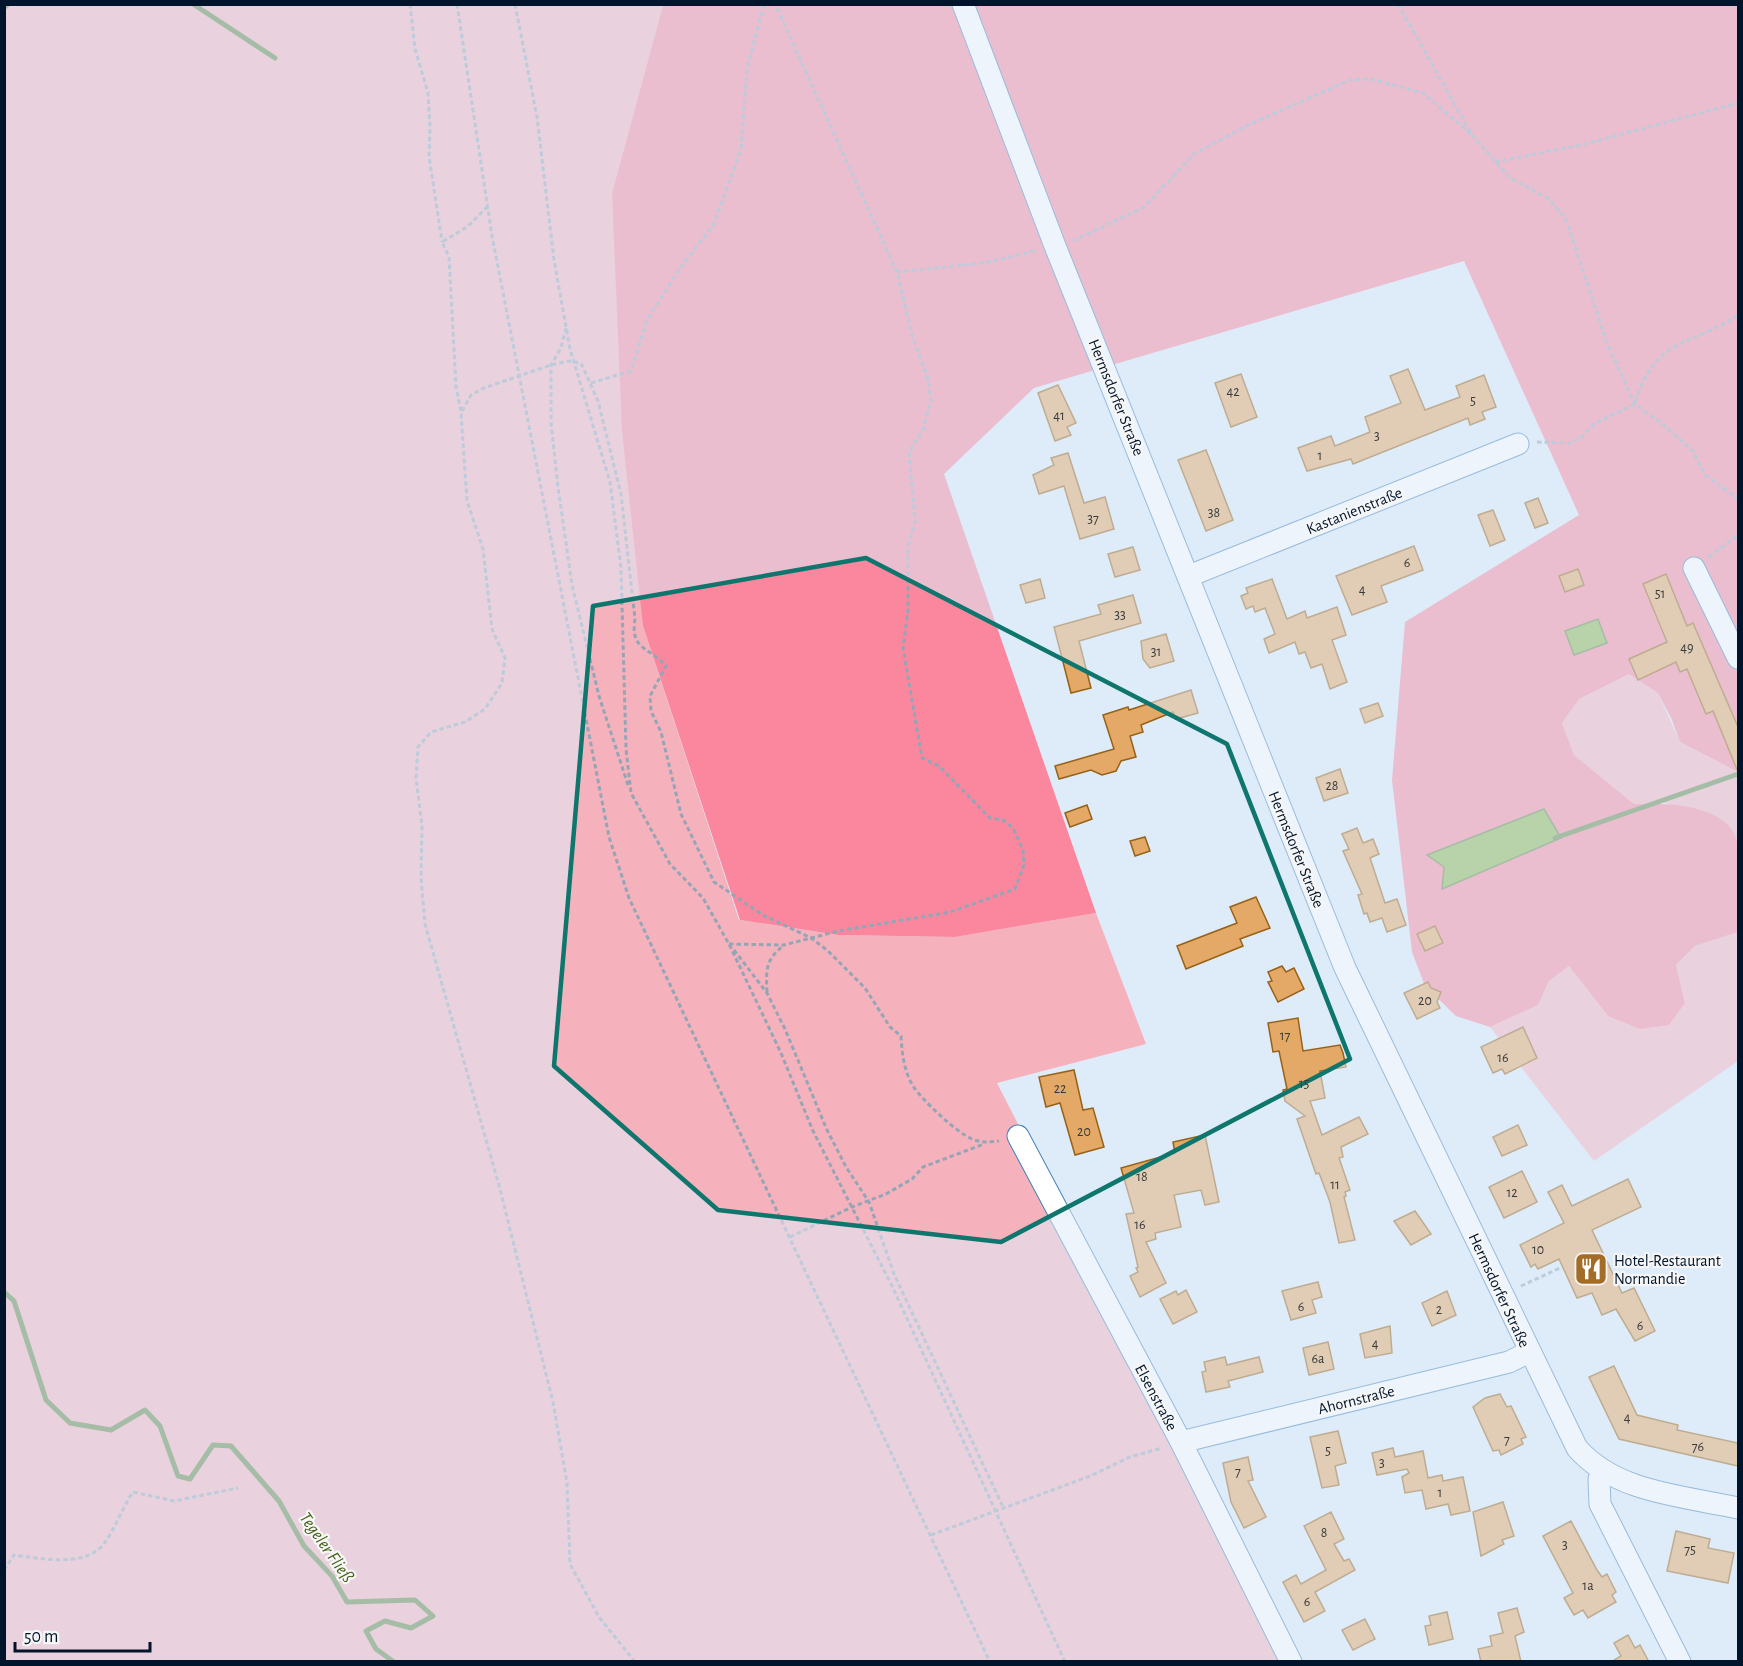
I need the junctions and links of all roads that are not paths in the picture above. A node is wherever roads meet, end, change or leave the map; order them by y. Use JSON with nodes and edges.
{"nodes":[{"id":1,"x":963,"y":4,"type":"edge"},
{"id":2,"x":1518,"y":444,"type":"road end"},
{"id":3,"x":1694,"y":568,"type":"road end"},
{"id":4,"x":1189,"y":576,"type":"junction"},
{"id":5,"x":1738,"y":658,"type":"edge"},
{"id":6,"x":1018,"y":1136,"type":"road end"},
{"id":7,"x":1529,"y":1352,"type":"junction"},
{"id":8,"x":1181,"y":1442,"type":"junction"},
{"id":9,"x":1604,"y":1471,"type":"junction"},
{"id":10,"x":1738,"y":1509,"type":"edge"},
{"id":11,"x":1291,"y":1662,"type":"edge"},
{"id":12,"x":1680,"y":1662,"type":"edge"}],
"edges":[{"from":1,"to":4,"type":"street","name":"Hermsdorfer Straße"},
{"from":2,"to":4,"type":"street","name":"Kastanienstraße"},
{"from":3,"to":5,"type":"street"},
{"from":4,"to":7,"type":"street","name":"Hermsdorfer Straße"},
{"from":6,"to":8,"type":"street","name":"Elsenstraße"},
{"from":7,"to":8,"type":"street","name":"Ahornstraße"},
{"from":7,"to":9,"type":"street","name":"Hermsdorfer Straße"},
{"from":8,"to":11,"type":"street","name":"Elsenstraße"},
{"from":9,"to":10,"type":"street","name":"Hermsdorfer Straße"},
{"from":9,"to":12,"type":"street"}]}
